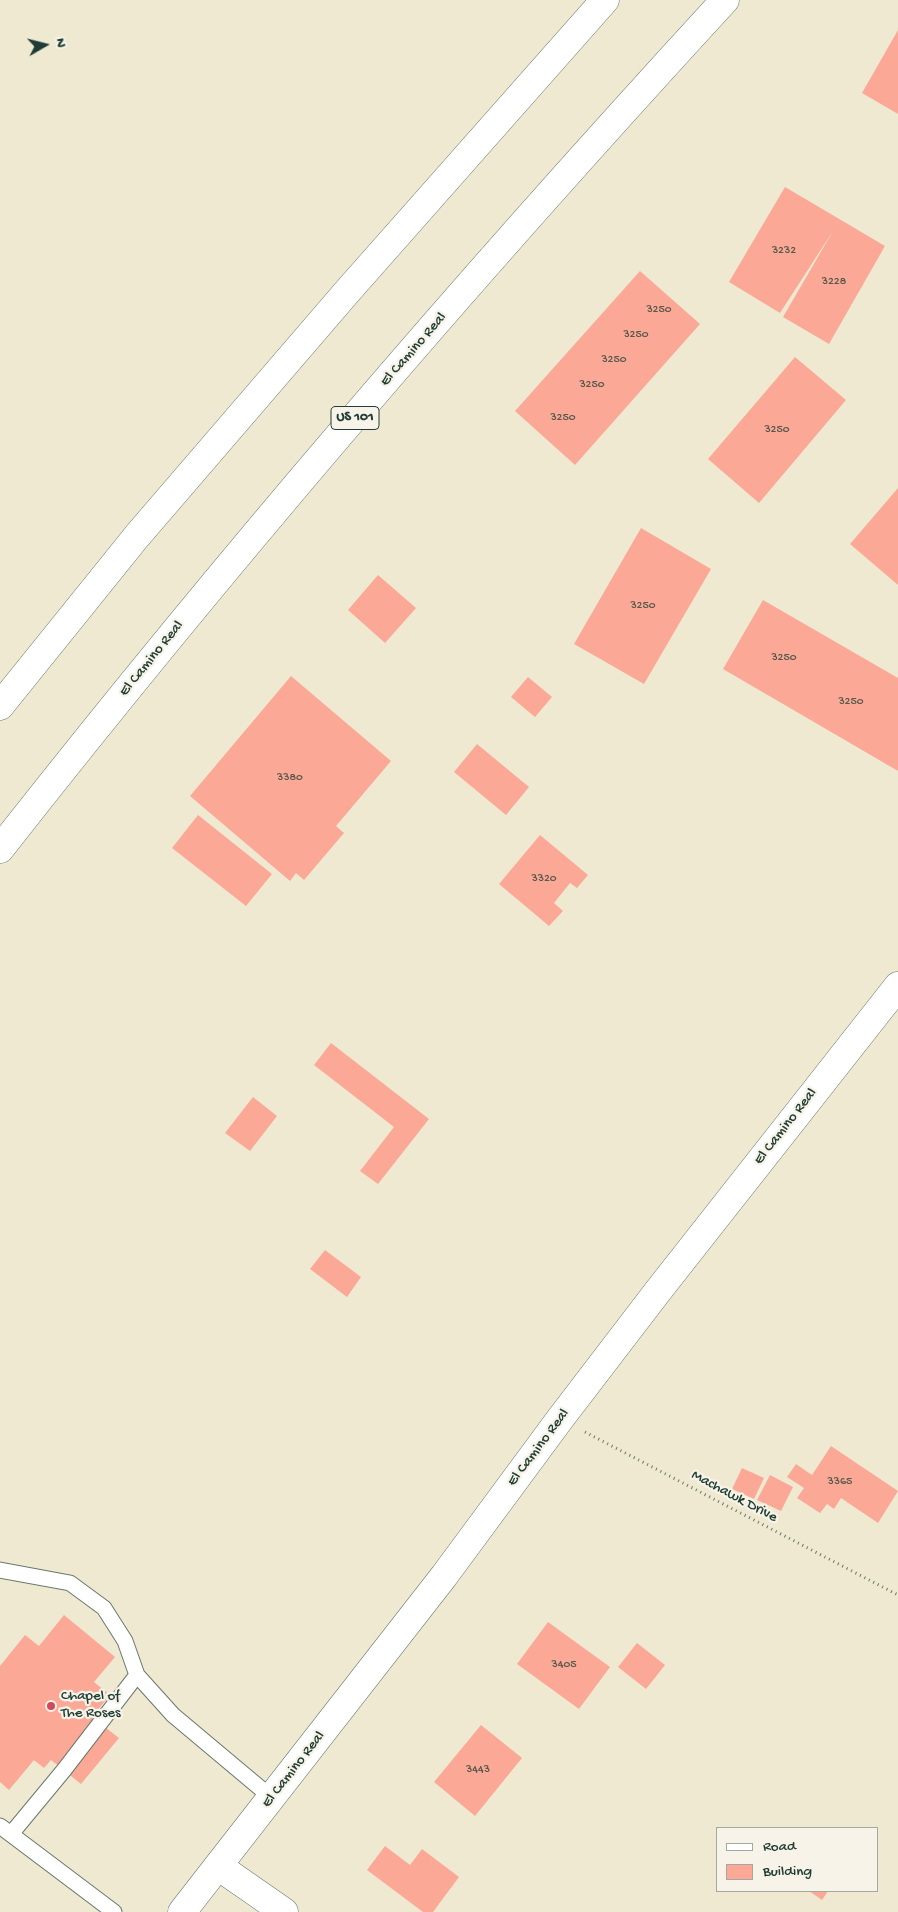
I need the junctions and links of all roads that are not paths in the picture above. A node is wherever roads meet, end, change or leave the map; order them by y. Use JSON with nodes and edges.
{"nodes":[{"id":1,"x":605,"y":0,"type":"edge"},
{"id":2,"x":725,"y":0,"type":"edge"},
{"id":3,"x":0,"y":706,"type":"edge"},
{"id":4,"x":0,"y":849,"type":"edge"},
{"id":5,"x":898,"y":986,"type":"edge"},
{"id":6,"x":0,"y":1570,"type":"edge"},
{"id":7,"x":137,"y":1675,"type":"junction"},
{"id":8,"x":272,"y":1798,"type":"junction"},
{"id":9,"x":6,"y":1830,"type":"edge"},
{"id":10,"x":218,"y":1866,"type":"junction"},
{"id":11,"x":114,"y":1912,"type":"edge"},
{"id":12,"x":182,"y":1912,"type":"edge"},
{"id":13,"x":284,"y":1912,"type":"edge"}],
"edges":[{"from":1,"to":3,"type":"main road"},
{"from":2,"to":4,"type":"main road","name":"El Camino Real","number":"US 101"},
{"from":5,"to":8,"type":"main road","name":"El Camino Real"},
{"from":6,"to":7,"type":"lane"},
{"from":7,"to":8,"type":"lane"},
{"from":7,"to":9,"type":"lane"},
{"from":8,"to":10,"type":"main road","name":"El Camino Real"},
{"from":9,"to":11,"type":"lane"},
{"from":10,"to":12,"type":"main road","name":"El Camino Real"},
{"from":10,"to":13,"type":"main road"}]}
